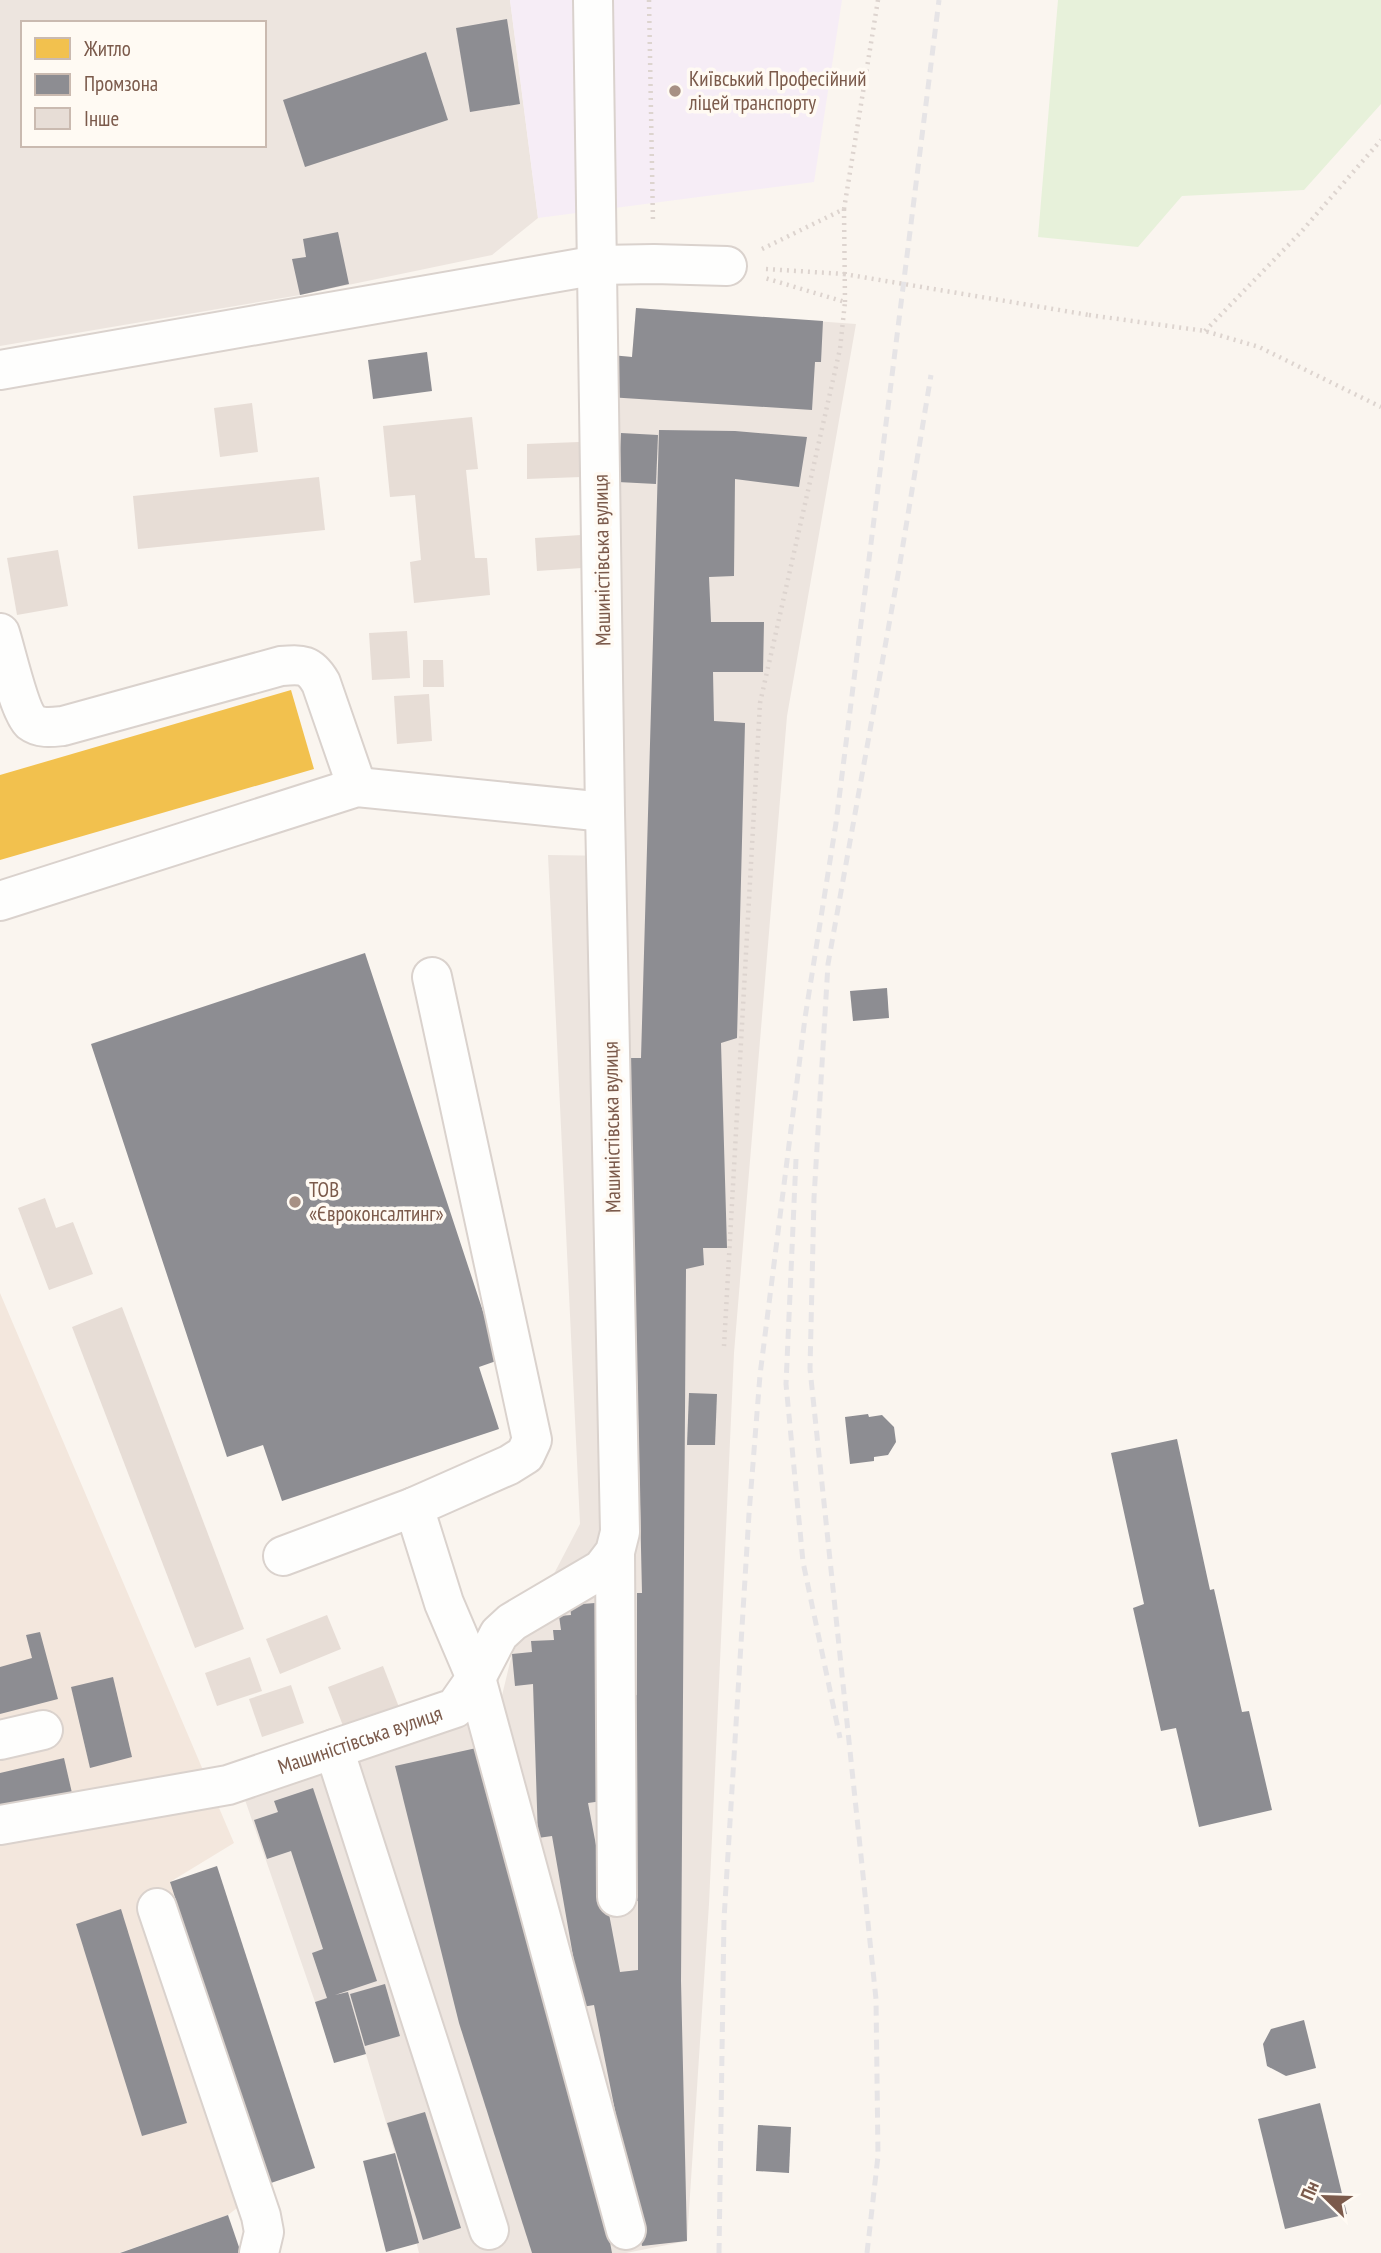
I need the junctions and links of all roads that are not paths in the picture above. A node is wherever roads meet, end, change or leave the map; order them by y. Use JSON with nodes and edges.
{"nodes":[{"id":1,"x":593,"y":0,"type":"edge"},
{"id":2,"x":598,"y":265,"type":"junction"},
{"id":3,"x":727,"y":266,"type":"road end"},
{"id":4,"x":0,"y":370,"type":"edge"},
{"id":5,"x":0,"y":633,"type":"edge"},
{"id":6,"x":357,"y":787,"type":"junction"},
{"id":7,"x":605,"y":812,"type":"junction"},
{"id":8,"x":0,"y":901,"type":"edge"},
{"id":9,"x":432,"y":977,"type":"dead end"},
{"id":10,"x":414,"y":1507,"type":"junction"},
{"id":11,"x":615,"y":1552,"type":"junction"},
{"id":12,"x":282,"y":1556,"type":"dead end"},
{"id":13,"x":476,"y":1678,"type":"junction"},
{"id":14,"x":43,"y":1730,"type":"dead end"},
{"id":15,"x":0,"y":1740,"type":"edge"},
{"id":16,"x":334,"y":1749,"type":"junction"},
{"id":17,"x":0,"y":1825,"type":"edge"},
{"id":18,"x":617,"y":1897,"type":"dead end"},
{"id":19,"x":157,"y":1908,"type":"dead end"},
{"id":20,"x":489,"y":2230,"type":"dead end"},
{"id":21,"x":626,"y":2230,"type":"dead end"},
{"id":22,"x":260,"y":2253,"type":"edge"}],
"edges":[{"from":1,"to":2,"type":"street","name":"Машиністівська вулиця"},
{"from":2,"to":3,"type":"street"},
{"from":2,"to":4,"type":"street"},
{"from":2,"to":7,"type":"street","name":"Машиністівська вулиця"},
{"from":5,"to":6,"type":"street"},
{"from":6,"to":7,"type":"street"},
{"from":6,"to":8,"type":"street"},
{"from":7,"to":11,"type":"street","name":"Машиністівська вулиця"},
{"from":9,"to":10,"type":"street"},
{"from":10,"to":12,"type":"street"},
{"from":10,"to":13,"type":"street"},
{"from":11,"to":13,"type":"street","name":"Машиністівська вулиця"},
{"from":11,"to":18,"type":"street"},
{"from":13,"to":16,"type":"street","name":"Машиністівська вулиця"},
{"from":13,"to":21,"type":"street"},
{"from":14,"to":15,"type":"street"},
{"from":16,"to":17,"type":"street","name":"Машиністівська вулиця"},
{"from":16,"to":20,"type":"street"},
{"from":19,"to":22,"type":"street"}]}
